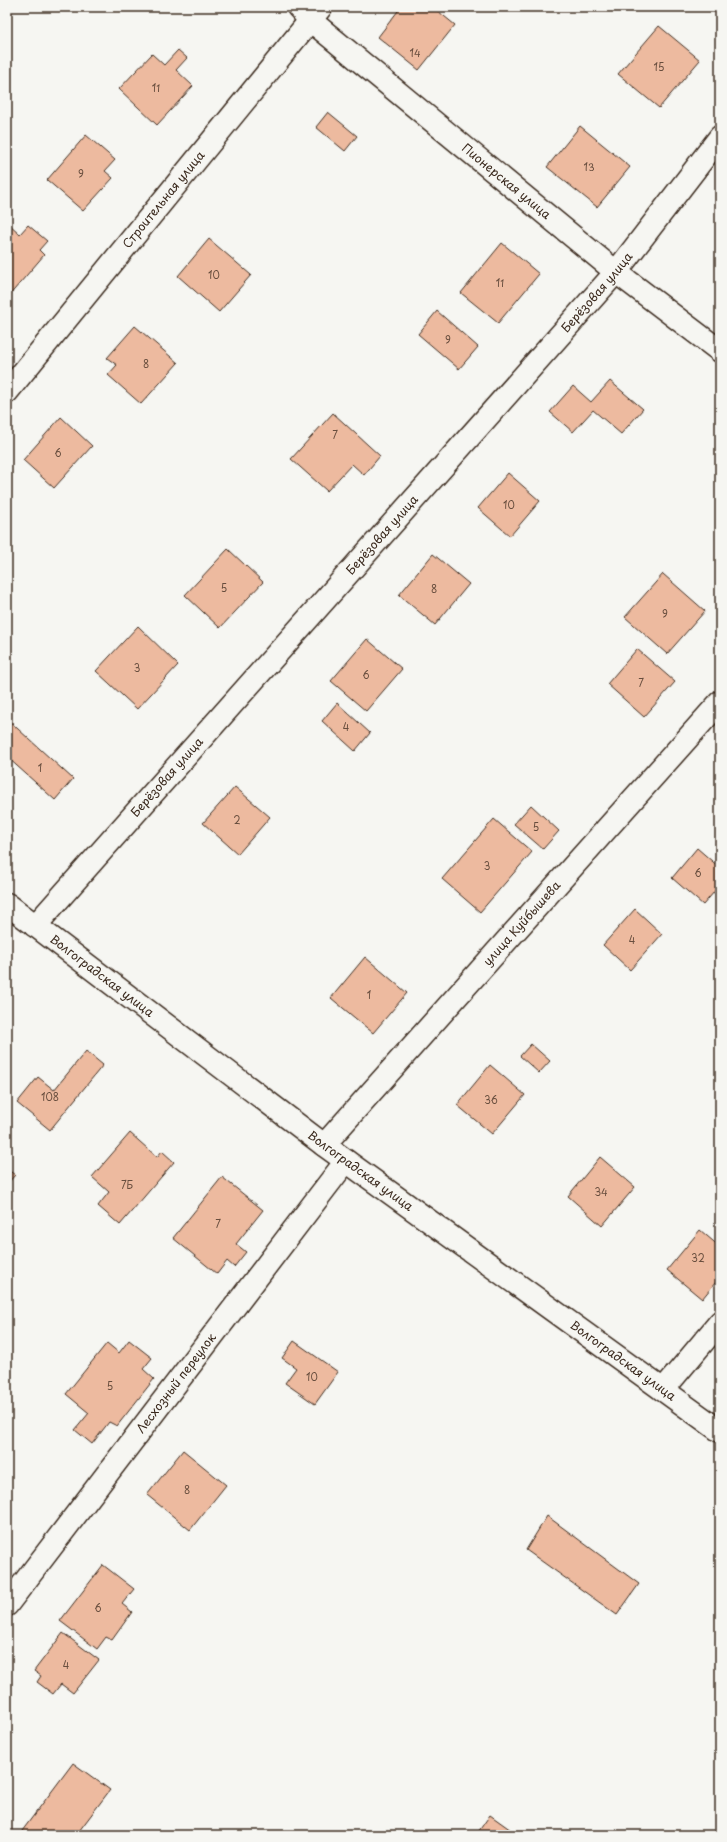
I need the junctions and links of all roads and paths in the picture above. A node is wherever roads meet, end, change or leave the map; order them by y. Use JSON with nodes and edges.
{"nodes":[{"id":1,"x":310,"y":11,"type":"edge"},
{"id":2,"x":720,"y":137,"type":"edge"},
{"id":3,"x":616,"y":272,"type":"junction"},
{"id":4,"x":720,"y":351,"type":"edge"},
{"id":5,"x":7,"y":392,"type":"edge"},
{"id":6,"x":720,"y":702,"type":"edge"},
{"id":7,"x":7,"y":904,"type":"edge"},
{"id":8,"x":35,"y":926,"type":"junction"},
{"id":9,"x":324,"y":1145,"type":"junction"},
{"id":10,"x":346,"y":1161,"type":"junction"},
{"id":11,"x":720,"y":1322,"type":"edge"},
{"id":12,"x":663,"y":1390,"type":"junction"},
{"id":13,"x":720,"y":1431,"type":"edge"},
{"id":14,"x":7,"y":1605,"type":"edge"}],
"edges":[{"from":1,"to":3,"type":"street","name":"Пионерская улица"},
{"from":1,"to":5,"type":"street","name":"Строительная улица"},
{"from":2,"to":3,"type":"street","name":"Берёзовая улица"},
{"from":3,"to":4,"type":"street","name":"Пионерская улица"},
{"from":3,"to":8,"type":"street","name":"Берёзовая улица"},
{"from":6,"to":9,"type":"street","name":"улица Куйбышева"},
{"from":7,"to":8,"type":"street","name":"Волгоградская улица"},
{"from":8,"to":9,"type":"street","name":"Волгоградская улица"},
{"from":9,"to":10,"type":"street","name":"Волгоградская улица"},
{"from":10,"to":12,"type":"street","name":"Волгоградская улица"},
{"from":10,"to":14,"type":"street","name":"Лесхозный переулок"},
{"from":11,"to":12,"type":"street"},
{"from":12,"to":13,"type":"street","name":"Волгоградская улица"}]}
